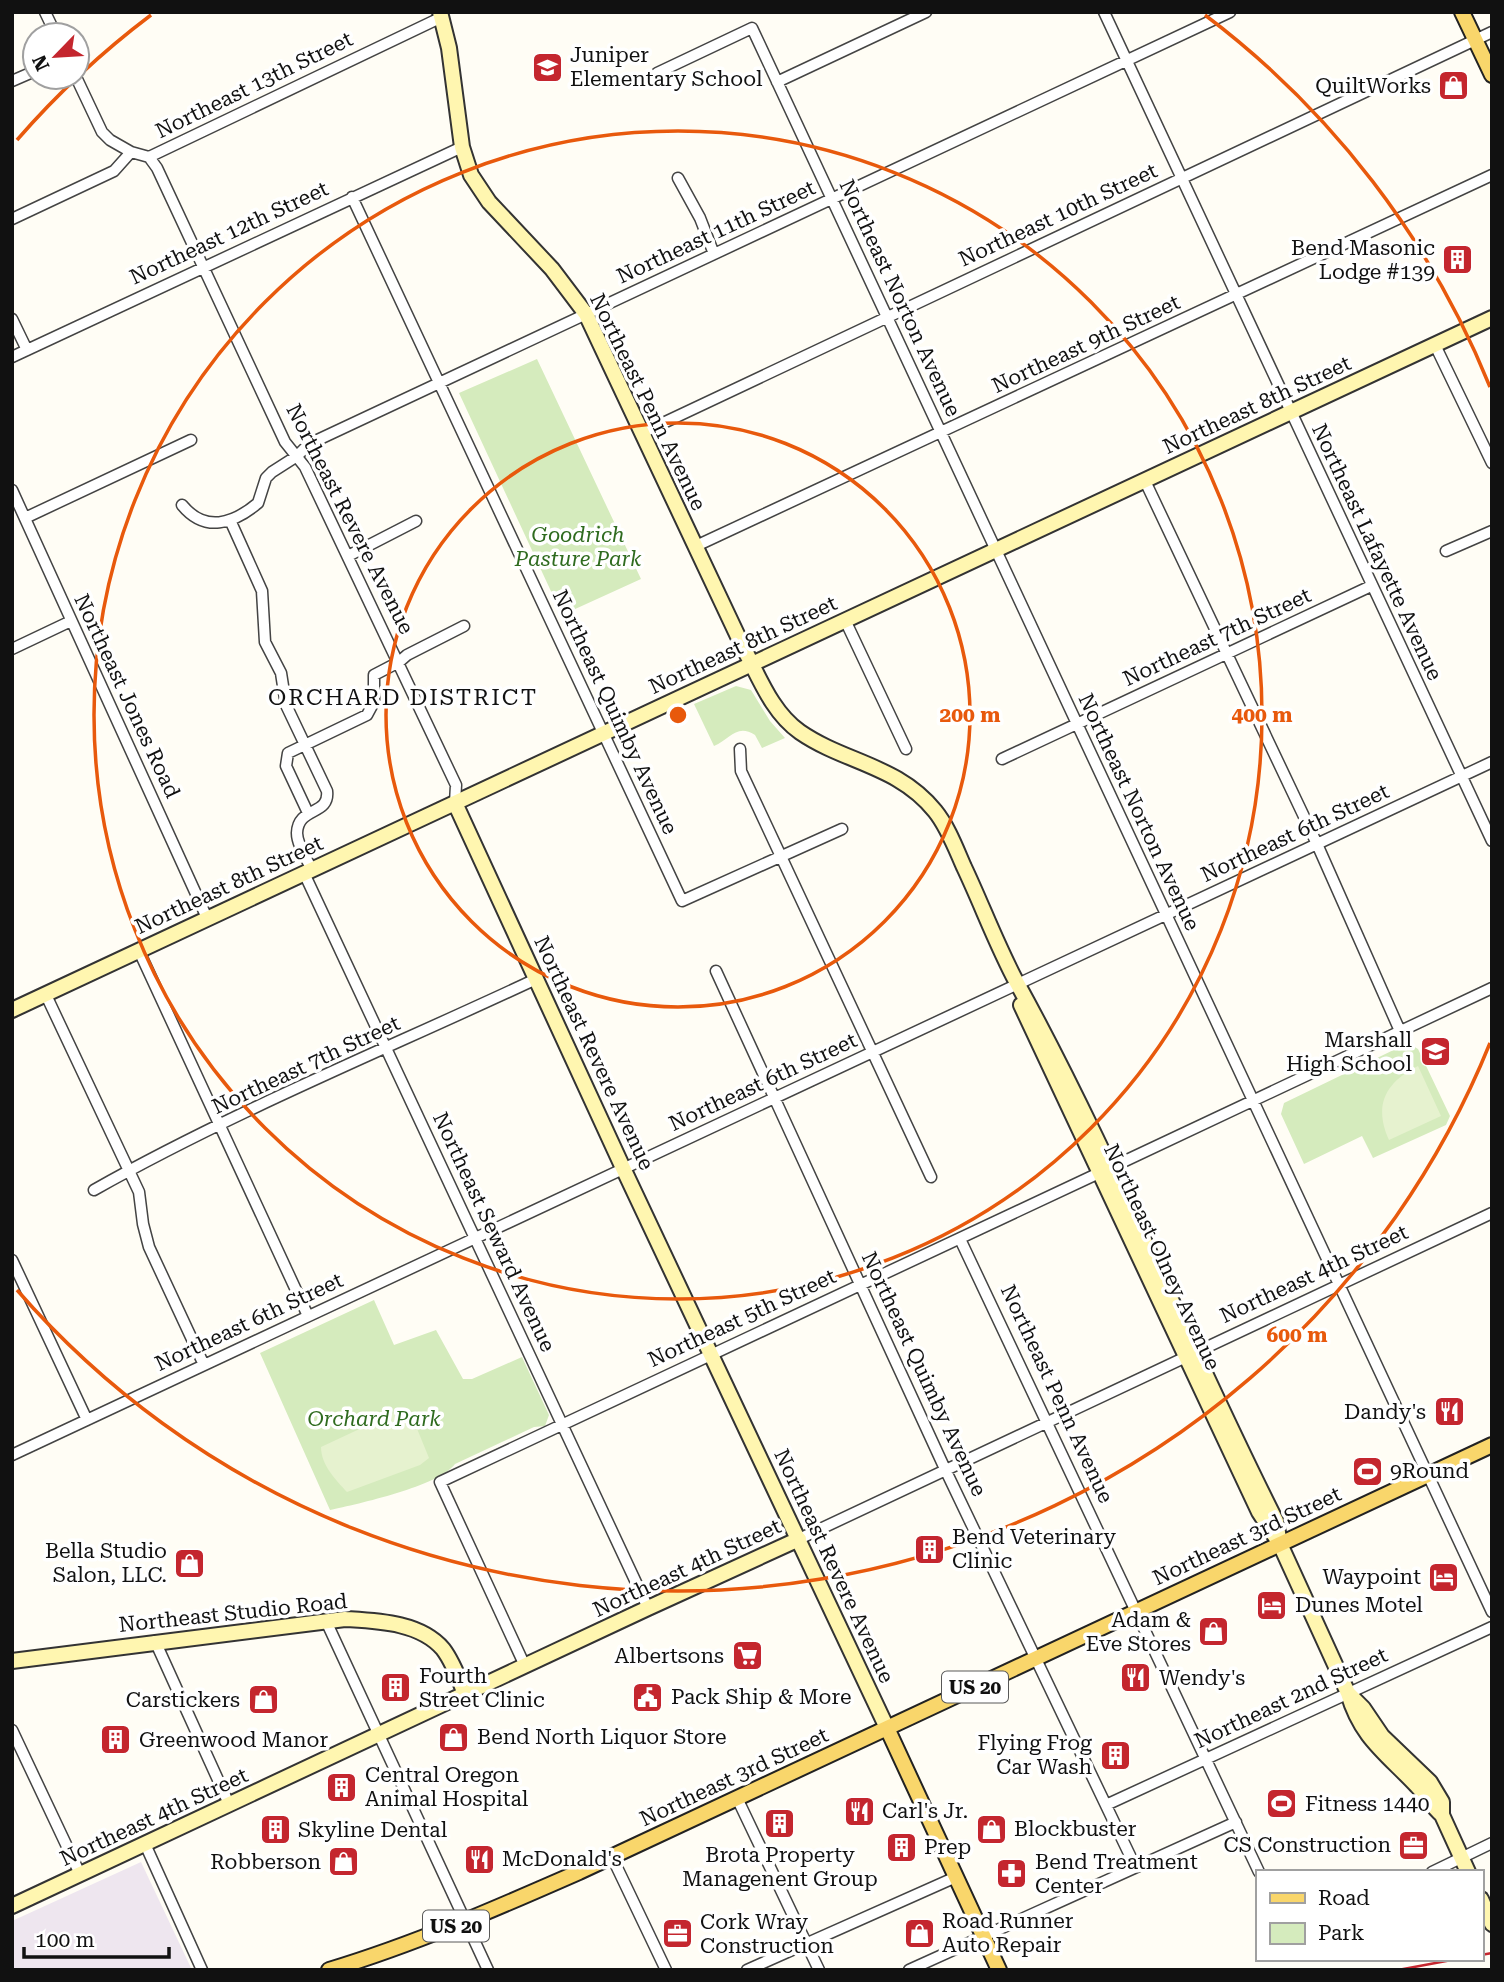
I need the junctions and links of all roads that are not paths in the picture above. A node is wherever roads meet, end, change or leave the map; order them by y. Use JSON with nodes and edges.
{"nodes":[{"id":1,"x":926,"y":12,"type":"edge"},
{"id":2,"x":1104,"y":12,"type":"edge"},
{"id":3,"x":1230,"y":12,"type":"edge"},
{"id":4,"x":1462,"y":12,"type":"edge"},
{"id":5,"x":441,"y":14,"type":"edge"},
{"id":6,"x":1492,"y":32,"type":"edge"},
{"id":7,"x":1475,"y":40,"type":"junction"},
{"id":8,"x":1126,"y":61,"type":"junction"},
{"id":9,"x":657,"y":73,"type":"dead end"},
{"id":10,"x":1492,"y":75,"type":"edge"},
{"id":11,"x":777,"y":82,"type":"junction"},
{"id":12,"x":83,"y":91,"type":"edge"},
{"id":13,"x":462,"y":147,"type":"junction"},
{"id":14,"x":131,"y":152,"type":"junction"},
{"id":15,"x":149,"y":157,"type":"junction"},
{"id":16,"x":1492,"y":175,"type":"edge"},
{"id":17,"x":678,"y":178,"type":"dead end"},
{"id":18,"x":1181,"y":178,"type":"junction"},
{"id":19,"x":352,"y":197,"type":"junction"},
{"id":20,"x":832,"y":199,"type":"junction"},
{"id":21,"x":12,"y":219,"type":"edge"},
{"id":22,"x":714,"y":254,"type":"junction"},
{"id":23,"x":204,"y":267,"type":"junction"},
{"id":24,"x":1236,"y":295,"type":"junction"},
{"id":25,"x":586,"y":314,"type":"junction"},
{"id":26,"x":887,"y":316,"type":"junction"},
{"id":27,"x":1492,"y":318,"type":"edge"},
{"id":28,"x":12,"y":319,"type":"edge"},
{"id":29,"x":1435,"y":345,"type":"junction"},
{"id":30,"x":27,"y":350,"type":"junction"},
{"id":31,"x":12,"y":357,"type":"edge"},
{"id":32,"x":439,"y":383,"type":"junction"},
{"id":33,"x":1290,"y":412,"type":"junction"},
{"id":34,"x":642,"y":433,"type":"junction"},
{"id":35,"x":941,"y":433,"type":"junction"},
{"id":36,"x":191,"y":440,"type":"dead end"},
{"id":37,"x":297,"y":456,"type":"junction"},
{"id":38,"x":1492,"y":463,"type":"edge"},
{"id":39,"x":1145,"y":481,"type":"junction"},
{"id":40,"x":12,"y":490,"type":"edge"},
{"id":41,"x":182,"y":505,"type":"dead end"},
{"id":42,"x":26,"y":518,"type":"junction"},
{"id":43,"x":230,"y":520,"type":"junction"},
{"id":44,"x":416,"y":521,"type":"dead end"},
{"id":45,"x":1492,"y":531,"type":"edge"},
{"id":46,"x":696,"y":547,"type":"junction"},
{"id":47,"x":997,"y":549,"type":"junction"},
{"id":48,"x":1446,"y":551,"type":"dead end"},
{"id":49,"x":348,"y":556,"type":"junction"},
{"id":50,"x":1371,"y":586,"type":"junction"},
{"id":51,"x":845,"y":620,"type":"junction"},
{"id":52,"x":71,"y":621,"type":"junction"},
{"id":53,"x":464,"y":626,"type":"dead end"},
{"id":54,"x":12,"y":649,"type":"edge"},
{"id":55,"x":1226,"y":654,"type":"junction"},
{"id":56,"x":399,"y":662,"type":"junction"},
{"id":57,"x":752,"y":663,"type":"junction"},
{"id":58,"x":1077,"y":724,"type":"junction"},
{"id":59,"x":605,"y":733,"type":"junction"},
{"id":60,"x":306,"y":745,"type":"junction"},
{"id":61,"x":906,"y":749,"type":"dead end"},
{"id":62,"x":740,"y":750,"type":"dead end"},
{"id":63,"x":1002,"y":758,"type":"dead end"},
{"id":64,"x":1492,"y":762,"type":"edge"},
{"id":65,"x":1462,"y":775,"type":"junction"},
{"id":66,"x":455,"y":803,"type":"junction"},
{"id":67,"x":308,"y":813,"type":"junction"},
{"id":68,"x":842,"y":829,"type":"dead end"},
{"id":69,"x":1492,"y":841,"type":"edge"},
{"id":70,"x":1317,"y":844,"type":"junction"},
{"id":71,"x":780,"y":857,"type":"junction"},
{"id":72,"x":308,"y":871,"type":"junction"},
{"id":73,"x":1166,"y":914,"type":"junction"},
{"id":74,"x":208,"y":918,"type":"junction"},
{"id":75,"x":139,"y":951,"type":"junction"},
{"id":76,"x":716,"y":971,"type":"dead end"},
{"id":77,"x":537,"y":979,"type":"junction"},
{"id":78,"x":1018,"y":984,"type":"junction"},
{"id":79,"x":1492,"y":988,"type":"edge"},
{"id":80,"x":46,"y":995,"type":"junction"},
{"id":81,"x":12,"y":1010,"type":"edge"},
{"id":82,"x":1401,"y":1031,"type":"junction"},
{"id":83,"x":387,"y":1048,"type":"junction"},
{"id":84,"x":872,"y":1052,"type":"junction"},
{"id":85,"x":776,"y":1098,"type":"junction"},
{"id":86,"x":1252,"y":1100,"type":"junction"},
{"id":87,"x":219,"y":1126,"type":"junction"},
{"id":88,"x":623,"y":1168,"type":"junction"},
{"id":89,"x":129,"y":1170,"type":"junction"},
{"id":90,"x":1104,"y":1170,"type":"junction"},
{"id":91,"x":931,"y":1177,"type":"dead end"},
{"id":92,"x":94,"y":1190,"type":"dead end"},
{"id":93,"x":1491,"y":1216,"type":"edge"},
{"id":94,"x":475,"y":1237,"type":"junction"},
{"id":95,"x":960,"y":1239,"type":"junction"},
{"id":96,"x":12,"y":1259,"type":"edge"},
{"id":97,"x":862,"y":1285,"type":"junction"},
{"id":98,"x":1339,"y":1285,"type":"junction"},
{"id":99,"x":308,"y":1316,"type":"junction"},
{"id":100,"x":712,"y":1354,"type":"junction"},
{"id":101,"x":1191,"y":1354,"type":"junction"},
{"id":102,"x":204,"y":1365,"type":"junction"},
{"id":103,"x":88,"y":1419,"type":"junction"},
{"id":104,"x":1047,"y":1422,"type":"junction"},
{"id":105,"x":562,"y":1423,"type":"junction"},
{"id":106,"x":1492,"y":1445,"type":"edge"},
{"id":107,"x":12,"y":1455,"type":"edge"},
{"id":108,"x":945,"y":1469,"type":"junction"},
{"id":109,"x":1427,"y":1475,"type":"junction"},
{"id":110,"x":799,"y":1539,"type":"junction"},
{"id":111,"x":1280,"y":1544,"type":"junction"},
{"id":112,"x":648,"y":1608,"type":"junction"},
{"id":113,"x":1137,"y":1612,"type":"junction"},
{"id":114,"x":1492,"y":1612,"type":"edge"},
{"id":115,"x":326,"y":1621,"type":"junction"},
{"id":116,"x":1492,"y":1627,"type":"edge"},
{"id":117,"x":155,"y":1641,"type":"junction"},
{"id":118,"x":1036,"y":1658,"type":"junction"},
{"id":119,"x":12,"y":1661,"type":"edge"},
{"id":120,"x":525,"y":1666,"type":"junction"},
{"id":121,"x":1348,"y":1693,"type":"junction"},
{"id":122,"x":465,"y":1694,"type":"junction"},
{"id":123,"x":887,"y":1728,"type":"junction"},
{"id":124,"x":12,"y":1730,"type":"edge"},
{"id":125,"x":380,"y":1734,"type":"junction"},
{"id":126,"x":1207,"y":1759,"type":"junction"},
{"id":127,"x":737,"y":1798,"type":"junction"},
{"id":128,"x":229,"y":1804,"type":"junction"},
{"id":129,"x":1106,"y":1805,"type":"junction"},
{"id":130,"x":1236,"y":1822,"type":"junction"},
{"id":131,"x":1492,"y":1843,"type":"edge"},
{"id":132,"x":145,"y":1844,"type":"junction"},
{"id":133,"x":612,"y":1857,"type":"junction"},
{"id":134,"x":1461,"y":1858,"type":"junction"},
{"id":135,"x":1135,"y":1866,"type":"junction"},
{"id":136,"x":1258,"y":1870,"type":"edge"},
{"id":137,"x":1436,"y":1870,"type":"edge"},
{"id":138,"x":1467,"y":1870,"type":"edge"},
{"id":139,"x":80,"y":1874,"type":"junction"},
{"id":140,"x":956,"y":1877,"type":"junction"},
{"id":141,"x":1483,"y":1904,"type":"edge"},
{"id":142,"x":12,"y":1906,"type":"edge"},
{"id":143,"x":466,"y":1922,"type":"junction"},
{"id":144,"x":1492,"y":1924,"type":"edge"},
{"id":145,"x":984,"y":1937,"type":"junction"},
{"id":146,"x":806,"y":1942,"type":"junction"},
{"id":147,"x":202,"y":1970,"type":"edge"},
{"id":148,"x":329,"y":1970,"type":"edge"},
{"id":149,"x":488,"y":1970,"type":"edge"},
{"id":150,"x":666,"y":1970,"type":"edge"},
{"id":151,"x":747,"y":1970,"type":"edge"},
{"id":152,"x":819,"y":1970,"type":"edge"},
{"id":153,"x":909,"y":1970,"type":"edge"},
{"id":154,"x":999,"y":1970,"type":"edge"}],
"edges":[{"from":1,"to":11,"type":"street"},
{"from":2,"to":8,"type":"street","name":"Northeast Lafayette Avenue"},
{"from":3,"to":8,"type":"street","name":"Northeast 11th Street"},
{"from":4,"to":7,"type":"main road"},
{"from":5,"to":13,"type":"main road","name":"Northeast Penn Avenue"},
{"from":5,"to":15,"type":"street","name":"Northeast 13th Street"},
{"from":6,"to":7,"type":"street","name":"Northeast 10th Street"},
{"from":7,"to":10,"type":"main road"},
{"from":7,"to":18,"type":"street","name":"Northeast 10th Street"},
{"from":8,"to":18,"type":"street","name":"Northeast Lafayette Avenue"},
{"from":8,"to":20,"type":"street","name":"Northeast 11th Street"},
{"from":9,"to":11,"type":"street","name":"Northeast Norton Avenue"},
{"from":11,"to":20,"type":"street","name":"Northeast Norton Avenue"},
{"from":12,"to":14,"type":"street"},
{"from":13,"to":19,"type":"street","name":"Northeast 12th Street"},
{"from":13,"to":25,"type":"main road","name":"Northeast Penn Avenue"},
{"from":14,"to":15,"type":"street","name":"Northeast 13th Street"},
{"from":14,"to":21,"type":"street","name":"Northeast 13th Street"},
{"from":15,"to":23,"type":"street","name":"Northeast Revere Avenue"},
{"from":16,"to":24,"type":"street","name":"Northeast 9th Street"},
{"from":17,"to":22,"type":"street"},
{"from":18,"to":24,"type":"street","name":"Northeast Lafayette Avenue"},
{"from":18,"to":26,"type":"street","name":"Northeast 10th Street"},
{"from":19,"to":23,"type":"street","name":"Northeast 12th Street"},
{"from":19,"to":32,"type":"street","name":"Northeast Quimby Avenue"},
{"from":20,"to":22,"type":"street","name":"Northeast 11th Street"},
{"from":20,"to":26,"type":"street","name":"Northeast Norton Avenue"},
{"from":22,"to":25,"type":"street","name":"Northeast 11th Street"},
{"from":23,"to":30,"type":"street","name":"Northeast 12th Street"},
{"from":23,"to":37,"type":"street","name":"Northeast Revere Avenue"},
{"from":24,"to":33,"type":"street","name":"Northeast Lafayette Avenue"},
{"from":24,"to":35,"type":"street","name":"Northeast 9th Street"},
{"from":25,"to":32,"type":"street","name":"Northeast 11th Street"},
{"from":25,"to":34,"type":"main road","name":"Northeast Penn Avenue"},
{"from":26,"to":34,"type":"street","name":"Northeast 10th Street"},
{"from":26,"to":35,"type":"street","name":"Northeast Norton Avenue"},
{"from":27,"to":29,"type":"main road","name":"Northeast 8th Street"},
{"from":28,"to":30,"type":"street"},
{"from":29,"to":33,"type":"main road","name":"Northeast 8th Street"},
{"from":29,"to":38,"type":"street"},
{"from":30,"to":31,"type":"street","name":"Northeast 12th Street"},
{"from":32,"to":37,"type":"street","name":"Northeast 11th Street"},
{"from":32,"to":59,"type":"street","name":"Northeast Quimby Avenue"},
{"from":33,"to":39,"type":"main road","name":"Northeast 8th Street"},
{"from":33,"to":50,"type":"street","name":"Northeast Lafayette Avenue"},
{"from":34,"to":46,"type":"main road","name":"Northeast Penn Avenue"},
{"from":35,"to":46,"type":"street","name":"Northeast 9th Street"},
{"from":35,"to":47,"type":"street","name":"Northeast Norton Avenue"},
{"from":36,"to":42,"type":"street"},
{"from":37,"to":43,"type":"street","name":"Northeast 11th Street"},
{"from":37,"to":49,"type":"street","name":"Northeast Revere Avenue"},
{"from":39,"to":47,"type":"main road","name":"Northeast 8th Street"},
{"from":39,"to":55,"type":"street"},
{"from":40,"to":42,"type":"street","name":"Northeast Jones Road"},
{"from":41,"to":43,"type":"street"},
{"from":42,"to":52,"type":"street","name":"Northeast Jones Road"},
{"from":43,"to":60,"type":"street"},
{"from":44,"to":49,"type":"street"},
{"from":45,"to":48,"type":"street"},
{"from":46,"to":57,"type":"main road","name":"Northeast Penn Avenue"},
{"from":47,"to":51,"type":"main road","name":"Northeast 8th Street"},
{"from":47,"to":58,"type":"street","name":"Northeast Norton Avenue"},
{"from":49,"to":56,"type":"street","name":"Northeast Revere Avenue"},
{"from":50,"to":55,"type":"street","name":"Northeast 7th Street"},
{"from":50,"to":65,"type":"street","name":"Northeast Lafayette Avenue"},
{"from":51,"to":57,"type":"main road","name":"Northeast 8th Street"},
{"from":51,"to":61,"type":"street"},
{"from":52,"to":54,"type":"street"},
{"from":52,"to":74,"type":"street","name":"Northeast Jones Road"},
{"from":53,"to":56,"type":"street"},
{"from":55,"to":58,"type":"street","name":"Northeast 7th Street"},
{"from":55,"to":70,"type":"street"},
{"from":56,"to":60,"type":"street"},
{"from":56,"to":66,"type":"street","name":"Northeast Revere Avenue"},
{"from":57,"to":59,"type":"main road","name":"Northeast 8th Street"},
{"from":57,"to":78,"type":"main road","name":"Northeast Olney Avenue"},
{"from":58,"to":63,"type":"street","name":"Northeast 7th Street"},
{"from":58,"to":73,"type":"street","name":"Northeast Norton Avenue"},
{"from":59,"to":66,"type":"main road","name":"Northeast 8th Street"},
{"from":59,"to":71,"type":"street","name":"Northeast Quimby Avenue"},
{"from":60,"to":67,"type":"street"},
{"from":60,"to":67,"type":"street"},
{"from":62,"to":71,"type":"street"},
{"from":64,"to":65,"type":"street","name":"Northeast 6th Street"},
{"from":65,"to":69,"type":"street","name":"Northeast Lafayette Avenue"},
{"from":65,"to":70,"type":"street","name":"Northeast 6th Street"},
{"from":66,"to":72,"type":"main road","name":"Northeast 8th Street"},
{"from":66,"to":77,"type":"main road","name":"Northeast Revere Avenue"},
{"from":67,"to":72,"type":"street","name":"Northeast Seward Avenue"},
{"from":68,"to":71,"type":"street"},
{"from":70,"to":73,"type":"street","name":"Northeast 6th Street"},
{"from":70,"to":82,"type":"street"},
{"from":71,"to":84,"type":"street"},
{"from":72,"to":74,"type":"main road","name":"Northeast 8th Street"},
{"from":72,"to":83,"type":"street","name":"Northeast Seward Avenue"},
{"from":73,"to":78,"type":"street","name":"Northeast 6th Street"},
{"from":73,"to":86,"type":"street","name":"Northeast Norton Avenue"},
{"from":74,"to":75,"type":"main road","name":"Northeast 8th Street"},
{"from":75,"to":80,"type":"main road","name":"Northeast 8th Street"},
{"from":75,"to":87,"type":"street"},
{"from":76,"to":85,"type":"street","name":"Northeast Quimby Avenue"},
{"from":77,"to":83,"type":"street","name":"Northeast 7th Street"},
{"from":77,"to":88,"type":"main road","name":"Northeast Revere Avenue"},
{"from":78,"to":84,"type":"street","name":"Northeast 6th Street"},
{"from":78,"to":90,"type":"main road","name":"Northeast Olney Avenue"},
{"from":79,"to":82,"type":"street","name":"Northeast 5th Street"},
{"from":80,"to":81,"type":"main road","name":"Northeast 8th Street"},
{"from":80,"to":89,"type":"street"},
{"from":82,"to":86,"type":"street","name":"Northeast 5th Street"},
{"from":83,"to":87,"type":"street","name":"Northeast 7th Street"},
{"from":83,"to":94,"type":"street","name":"Northeast Seward Avenue"},
{"from":84,"to":85,"type":"street","name":"Northeast 6th Street"},
{"from":84,"to":91,"type":"street"},
{"from":85,"to":88,"type":"street","name":"Northeast 6th Street"},
{"from":85,"to":97,"type":"street","name":"Northeast Quimby Avenue"},
{"from":86,"to":90,"type":"street","name":"Northeast 5th Street"},
{"from":86,"to":98,"type":"street","name":"Northeast Norton Avenue"},
{"from":87,"to":89,"type":"street","name":"Northeast 7th Street"},
{"from":87,"to":99,"type":"street"},
{"from":88,"to":94,"type":"street","name":"Northeast 6th Street"},
{"from":88,"to":100,"type":"main road","name":"Northeast Revere Avenue"},
{"from":89,"to":92,"type":"street","name":"Northeast 7th Street"},
{"from":89,"to":102,"type":"street"},
{"from":90,"to":95,"type":"street","name":"Northeast 5th Street"},
{"from":90,"to":101,"type":"main road","name":"Northeast Olney Avenue"},
{"from":93,"to":98,"type":"street","name":"Northeast 4th Street"},
{"from":94,"to":99,"type":"street","name":"Northeast 6th Street"},
{"from":94,"to":105,"type":"street","name":"Northeast Seward Avenue"},
{"from":95,"to":97,"type":"street","name":"Northeast 5th Street"},
{"from":95,"to":104,"type":"street","name":"Northeast Penn Avenue"},
{"from":96,"to":103,"type":"street"},
{"from":97,"to":100,"type":"street","name":"Northeast 5th Street"},
{"from":97,"to":108,"type":"street","name":"Northeast Quimby Avenue"},
{"from":98,"to":101,"type":"street","name":"Northeast 4th Street"},
{"from":98,"to":109,"type":"street","name":"Northeast Norton Avenue"},
{"from":99,"to":102,"type":"street","name":"Northeast 6th Street"},
{"from":100,"to":105,"type":"street","name":"Northeast 5th Street"},
{"from":100,"to":110,"type":"main road","name":"Northeast Revere Avenue"},
{"from":101,"to":104,"type":"street","name":"Northeast 4th Street"},
{"from":101,"to":111,"type":"main road","name":"Northeast Olney Avenue"},
{"from":102,"to":103,"type":"street","name":"Northeast 6th Street"},
{"from":103,"to":107,"type":"street","name":"Northeast 6th Street"},
{"from":104,"to":108,"type":"street","name":"Northeast 4th Street"},
{"from":104,"to":113,"type":"street","name":"Northeast Penn Avenue"},
{"from":105,"to":112,"type":"street","name":"Northeast Seward Avenue"},
{"from":105,"to":120,"type":"street","name":"Northeast 5th Street"},
{"from":106,"to":109,"type":"main road","name":"Northeast 3rd Street","number":"US 20"},
{"from":108,"to":110,"type":"street","name":"Northeast 4th Street"},
{"from":108,"to":118,"type":"street","name":"Northeast Quimby Avenue"},
{"from":109,"to":111,"type":"main road","name":"Northeast 3rd Street","number":"US 20"},
{"from":109,"to":114,"type":"street","name":"Northeast Norton Avenue"},
{"from":110,"to":112,"type":"main road","name":"Northeast 4th Street"},
{"from":110,"to":123,"type":"main road","name":"Northeast Revere Avenue"},
{"from":111,"to":113,"type":"main road","name":"Northeast 3rd Street","number":"US 20"},
{"from":111,"to":121,"type":"main road","name":"Northeast Olney Avenue"},
{"from":112,"to":120,"type":"main road","name":"Northeast 4th Street"},
{"from":113,"to":118,"type":"main road","name":"Northeast 3rd Street","number":"US 20"},
{"from":113,"to":126,"type":"street","name":"Northeast Penn Avenue"},
{"from":115,"to":117,"type":"main road","name":"Northeast Studio Road"},
{"from":115,"to":122,"type":"main road","name":"Northeast Studio Road"},
{"from":115,"to":125,"type":"street"},
{"from":116,"to":121,"type":"street","name":"Northeast 2nd Street"},
{"from":117,"to":119,"type":"main road","name":"Northeast Studio Road"},
{"from":117,"to":128,"type":"street"},
{"from":118,"to":123,"type":"main road","name":"Northeast 3rd Street","number":"US 20"},
{"from":118,"to":129,"type":"street","name":"Northeast Quimby Avenue"},
{"from":120,"to":122,"type":"main road","name":"Northeast 4th Street"},
{"from":121,"to":126,"type":"street","name":"Northeast 2nd Street"},
{"from":121,"to":134,"type":"main road","name":"Northeast Olney Avenue"},
{"from":122,"to":125,"type":"main road","name":"Northeast 4th Street"},
{"from":123,"to":127,"type":"main road","name":"Northeast 3rd Street","number":"US 20"},
{"from":123,"to":140,"type":"main road","name":"Northeast Revere Avenue"},
{"from":124,"to":139,"type":"street"},
{"from":125,"to":128,"type":"main road","name":"Northeast 4th Street"},
{"from":125,"to":143,"type":"street"},
{"from":126,"to":129,"type":"street","name":"Northeast 2nd Street"},
{"from":126,"to":130,"type":"street","name":"Northeast Penn Avenue"},
{"from":127,"to":133,"type":"main road","name":"Northeast 3rd Street","number":"US 20"},
{"from":127,"to":146,"type":"street"},
{"from":128,"to":132,"type":"main road","name":"Northeast 4th Street"},
{"from":129,"to":135,"type":"street","name":"Northeast Quimby Avenue"},
{"from":130,"to":135,"type":"street"},
{"from":130,"to":136,"type":"street","name":"Northeast Penn Avenue"},
{"from":131,"to":134,"type":"street"},
{"from":132,"to":139,"type":"main road","name":"Northeast 4th Street"},
{"from":132,"to":147,"type":"street"},
{"from":133,"to":143,"type":"main road","name":"Northeast 3rd Street","number":"US 20"},
{"from":133,"to":150,"type":"street"},
{"from":134,"to":137,"type":"street"},
{"from":134,"to":138,"type":"main road","name":"Northeast Olney Avenue"},
{"from":135,"to":145,"type":"street"},
{"from":139,"to":142,"type":"main road","name":"Northeast 4th Street"},
{"from":140,"to":145,"type":"main road","name":"Northeast Revere Avenue"},
{"from":140,"to":146,"type":"street"},
{"from":141,"to":144,"type":"main road"},
{"from":143,"to":148,"type":"main road","name":"Northeast 3rd Street","number":"US 20"},
{"from":143,"to":149,"type":"street"},
{"from":145,"to":153,"type":"street"},
{"from":145,"to":154,"type":"main road","name":"Northeast Revere Avenue"},
{"from":146,"to":151,"type":"street"},
{"from":146,"to":152,"type":"street"}]}
